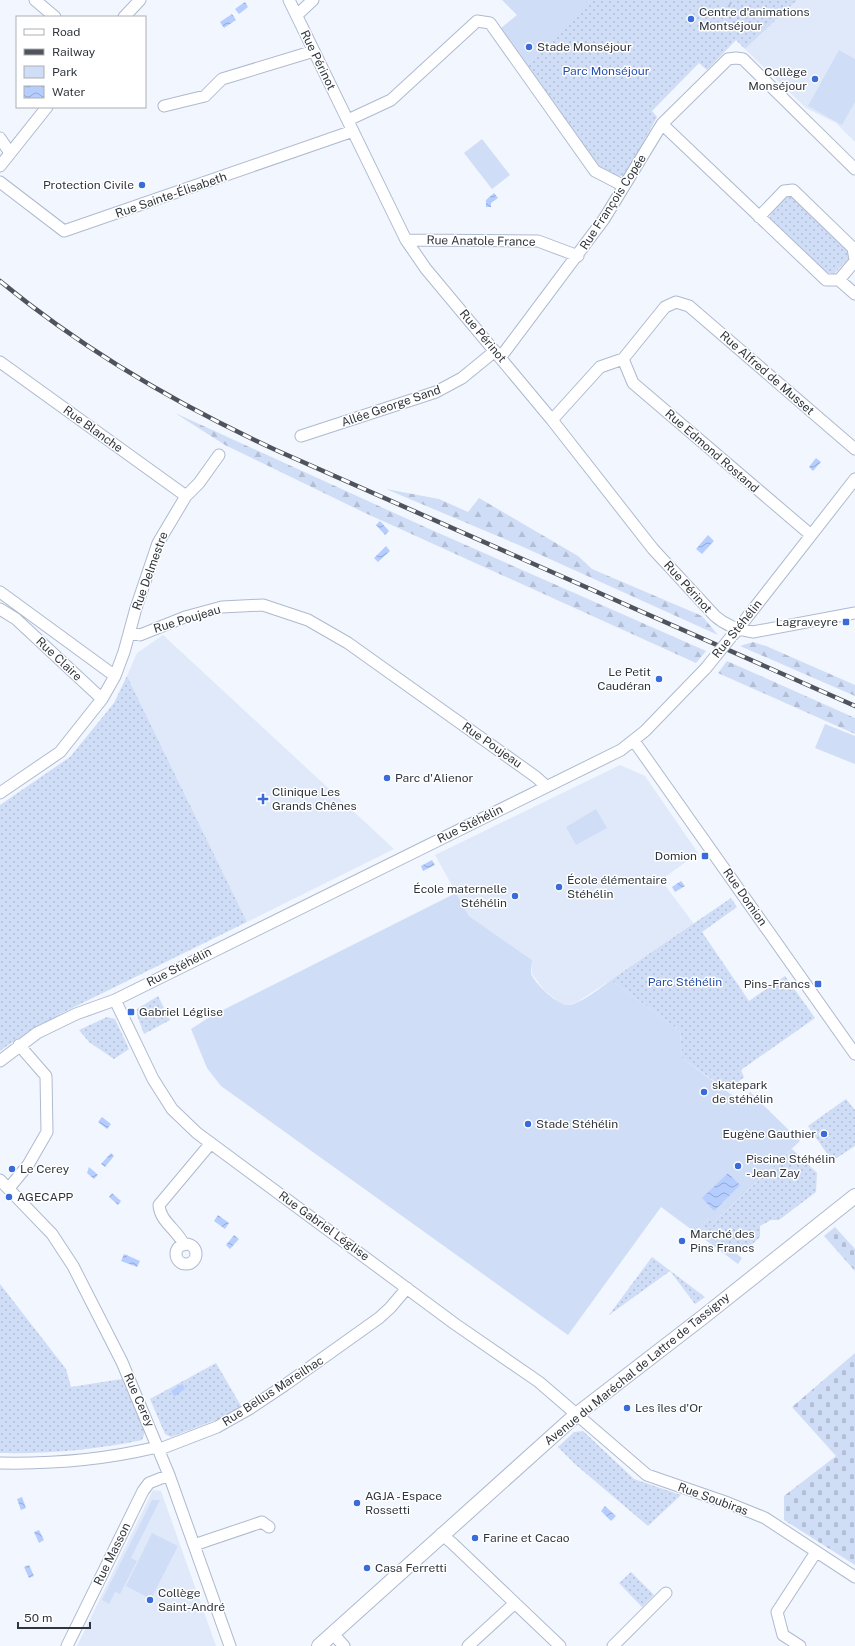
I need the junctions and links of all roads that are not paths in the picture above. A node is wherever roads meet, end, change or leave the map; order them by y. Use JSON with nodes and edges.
{"nodes":[{"id":1,"x":35,"y":0,"type":"edge"},
{"id":2,"x":140,"y":0,"type":"edge"},
{"id":3,"x":289,"y":0,"type":"edge"},
{"id":4,"x":313,"y":0,"type":"edge"},
{"id":5,"x":297,"y":15,"type":"junction"},
{"id":6,"x":54,"y":16,"type":"edge"},
{"id":7,"x":125,"y":16,"type":"edge"},
{"id":8,"x":314,"y":51,"type":"junction"},
{"id":9,"x":164,"y":106,"type":"dead end"},
{"id":10,"x":46,"y":108,"type":"edge"},
{"id":11,"x":348,"y":120,"type":"junction"},
{"id":12,"x":662,"y":124,"type":"junction"},
{"id":13,"x":353,"y":131,"type":"junction"},
{"id":14,"x":0,"y":138,"type":"edge"},
{"id":15,"x":10,"y":153,"type":"junction"},
{"id":16,"x":0,"y":166,"type":"edge"},
{"id":17,"x":855,"y":169,"type":"edge"},
{"id":18,"x":0,"y":182,"type":"edge"},
{"id":19,"x":624,"y":186,"type":"junction"},
{"id":20,"x":759,"y":218,"type":"junction"},
{"id":21,"x":406,"y":240,"type":"junction"},
{"id":22,"x":578,"y":256,"type":"junction"},
{"id":23,"x":855,"y":261,"type":"edge"},
{"id":24,"x":839,"y":280,"type":"junction"},
{"id":25,"x":855,"y":294,"type":"edge"},
{"id":26,"x":498,"y":354,"type":"junction"},
{"id":27,"x":623,"y":359,"type":"junction"},
{"id":28,"x":0,"y":362,"type":"edge"},
{"id":29,"x":552,"y":420,"type":"junction"},
{"id":30,"x":301,"y":436,"type":"dead end"},
{"id":31,"x":855,"y":449,"type":"edge"},
{"id":32,"x":220,"y":455,"type":"dead end"},
{"id":33,"x":855,"y":479,"type":"edge"},
{"id":34,"x":186,"y":496,"type":"junction"},
{"id":35,"x":811,"y":535,"type":"junction"},
{"id":36,"x":0,"y":592,"type":"edge"},
{"id":37,"x":0,"y":609,"type":"edge"},
{"id":38,"x":24,"y":609,"type":"junction"},
{"id":39,"x":855,"y":613,"type":"edge"},
{"id":40,"x":16,"y":619,"type":"junction"},
{"id":41,"x":130,"y":633,"type":"junction"},
{"id":42,"x":734,"y":633,"type":"junction"},
{"id":43,"x":115,"y":676,"type":"junction"},
{"id":44,"x":102,"y":699,"type":"junction"},
{"id":45,"x":634,"y":741,"type":"junction"},
{"id":46,"x":546,"y":786,"type":"junction"},
{"id":47,"x":0,"y":793,"type":"edge"},
{"id":48,"x":115,"y":1000,"type":"junction"},
{"id":49,"x":20,"y":1045,"type":"junction"},
{"id":50,"x":855,"y":1054,"type":"edge"},
{"id":51,"x":0,"y":1061,"type":"edge"},
{"id":52,"x":211,"y":1143,"type":"junction"},
{"id":53,"x":0,"y":1180,"type":"edge"},
{"id":54,"x":9,"y":1188,"type":"junction"},
{"id":55,"x":855,"y":1196,"type":"edge"},
{"id":56,"x":184,"y":1245,"type":"dead end"},
{"id":57,"x":407,"y":1288,"type":"junction"},
{"id":58,"x":576,"y":1415,"type":"junction"},
{"id":59,"x":160,"y":1449,"type":"junction"},
{"id":60,"x":0,"y":1463,"type":"edge"},
{"id":61,"x":169,"y":1475,"type":"junction"},
{"id":62,"x":269,"y":1527,"type":"dead end"},
{"id":63,"x":441,"y":1534,"type":"junction"},
{"id":64,"x":194,"y":1545,"type":"junction"},
{"id":65,"x":816,"y":1552,"type":"junction"},
{"id":66,"x":855,"y":1576,"type":"edge"},
{"id":67,"x":666,"y":1592,"type":"dead end"},
{"id":68,"x":515,"y":1603,"type":"junction"},
{"id":69,"x":333,"y":1634,"type":"junction"},
{"id":70,"x":67,"y":1646,"type":"edge"},
{"id":71,"x":230,"y":1646,"type":"edge"},
{"id":72,"x":320,"y":1646,"type":"edge"},
{"id":73,"x":344,"y":1646,"type":"edge"},
{"id":74,"x":468,"y":1646,"type":"edge"},
{"id":75,"x":560,"y":1646,"type":"edge"},
{"id":76,"x":612,"y":1646,"type":"edge"},
{"id":77,"x":800,"y":1646,"type":"edge"}],
"edges":[{"from":1,"to":6,"type":"street"},
{"from":2,"to":7,"type":"street"},
{"from":3,"to":5,"type":"street","name":"Rue Périnot"},
{"from":4,"to":5,"type":"street"},
{"from":5,"to":8,"type":"street","name":"Rue Périnot"},
{"from":8,"to":9,"type":"street"},
{"from":8,"to":11,"type":"street","name":"Rue Périnot"},
{"from":10,"to":15,"type":"street"},
{"from":11,"to":13,"type":"street","name":"Rue Périnot"},
{"from":11,"to":19,"type":"street"},
{"from":12,"to":17,"type":"street","name":"Rue François Copée"},
{"from":12,"to":19,"type":"street","name":"Rue François Copée"},
{"from":12,"to":20,"type":"street"},
{"from":13,"to":18,"type":"street","name":"Rue Sainte-Élisabeth"},
{"from":13,"to":21,"type":"street","name":"Rue Périnot"},
{"from":14,"to":15,"type":"street"},
{"from":15,"to":16,"type":"street"},
{"from":19,"to":22,"type":"street","name":"Rue François Copée"},
{"from":20,"to":23,"type":"street"},
{"from":20,"to":24,"type":"street"},
{"from":21,"to":22,"type":"street","name":"Rue Anatole France"},
{"from":21,"to":26,"type":"street","name":"Rue Périnot"},
{"from":22,"to":26,"type":"street","name":"Rue François Copée"},
{"from":23,"to":24,"type":"street"},
{"from":24,"to":25,"type":"street"},
{"from":26,"to":29,"type":"street","name":"Rue Périnot"},
{"from":26,"to":30,"type":"street","name":"Allée George Sand"},
{"from":27,"to":29,"type":"street"},
{"from":27,"to":31,"type":"street","name":"Rue Alfred de Musset"},
{"from":27,"to":35,"type":"street","name":"Rue Edmond Rostand"},
{"from":28,"to":34,"type":"street","name":"Rue Blanche"},
{"from":29,"to":42,"type":"street","name":"Rue Périnot"},
{"from":32,"to":34,"type":"street","name":"Rue Delmestre"},
{"from":33,"to":35,"type":"street","name":"Rue Stéhélin"},
{"from":34,"to":41,"type":"street","name":"Rue Delmestre"},
{"from":35,"to":42,"type":"street","name":"Rue Stéhélin"},
{"from":36,"to":38,"type":"street","name":"Rue Claire"},
{"from":37,"to":40,"type":"street","name":"Rue Claire"},
{"from":38,"to":40,"type":"street"},
{"from":38,"to":43,"type":"street","name":"Rue Claire"},
{"from":39,"to":42,"type":"street","name":"Rue Périnot"},
{"from":40,"to":44,"type":"street","name":"Rue Claire"},
{"from":41,"to":43,"type":"street"},
{"from":41,"to":46,"type":"street","name":"Rue Poujeau"},
{"from":42,"to":45,"type":"street","name":"Rue Stéhélin","bridge":true},
{"from":43,"to":44,"type":"street"},
{"from":44,"to":47,"type":"street"},
{"from":45,"to":46,"type":"street","name":"Rue Stéhélin"},
{"from":45,"to":50,"type":"street","name":"Rue Domion"},
{"from":46,"to":48,"type":"street","name":"Rue Stéhélin"},
{"from":48,"to":49,"type":"street","name":"Rue Stéhélin"},
{"from":48,"to":52,"type":"street","name":"Rue Gabriel Léglise"},
{"from":49,"to":51,"type":"street","name":"Rue Stéhélin"},
{"from":49,"to":54,"type":"street"},
{"from":52,"to":56,"type":"street"},
{"from":52,"to":57,"type":"street","name":"Rue Gabriel Léglise"},
{"from":53,"to":54,"type":"street","name":"Rue Cerey"},
{"from":54,"to":59,"type":"street","name":"Rue Cerey"},
{"from":55,"to":58,"type":"main road","name":"Avenue du Maréchal de Lattre de Tassigny"},
{"from":57,"to":58,"type":"street","name":"Rue Gabriel Léglise"},
{"from":57,"to":59,"type":"street","name":"Rue Bellus Mareilhac"},
{"from":58,"to":63,"type":"main road","name":"Avenue du Maréchal de Lattre de Tassigny"},
{"from":58,"to":65,"type":"street","name":"Rue Soubiras"},
{"from":59,"to":60,"type":"street","name":"Rue Bellus Mareilhac"},
{"from":59,"to":61,"type":"street","name":"Rue Cerey"},
{"from":61,"to":64,"type":"street","name":"Rue Cerey"},
{"from":61,"to":70,"type":"street","name":"Rue Masson"},
{"from":62,"to":64,"type":"street"},
{"from":63,"to":68,"type":"street"},
{"from":63,"to":69,"type":"main road","name":"Avenue du Maréchal de Lattre de Tassigny"},
{"from":64,"to":71,"type":"street","name":"Rue Cerey"},
{"from":65,"to":66,"type":"street","name":"Rue Soubiras"},
{"from":65,"to":77,"type":"street"},
{"from":67,"to":76,"type":"street"},
{"from":68,"to":74,"type":"street"},
{"from":68,"to":75,"type":"street"},
{"from":69,"to":72,"type":"main road","name":"Avenue du Maréchal de Lattre de Tassigny"},
{"from":69,"to":73,"type":"street"}]}
